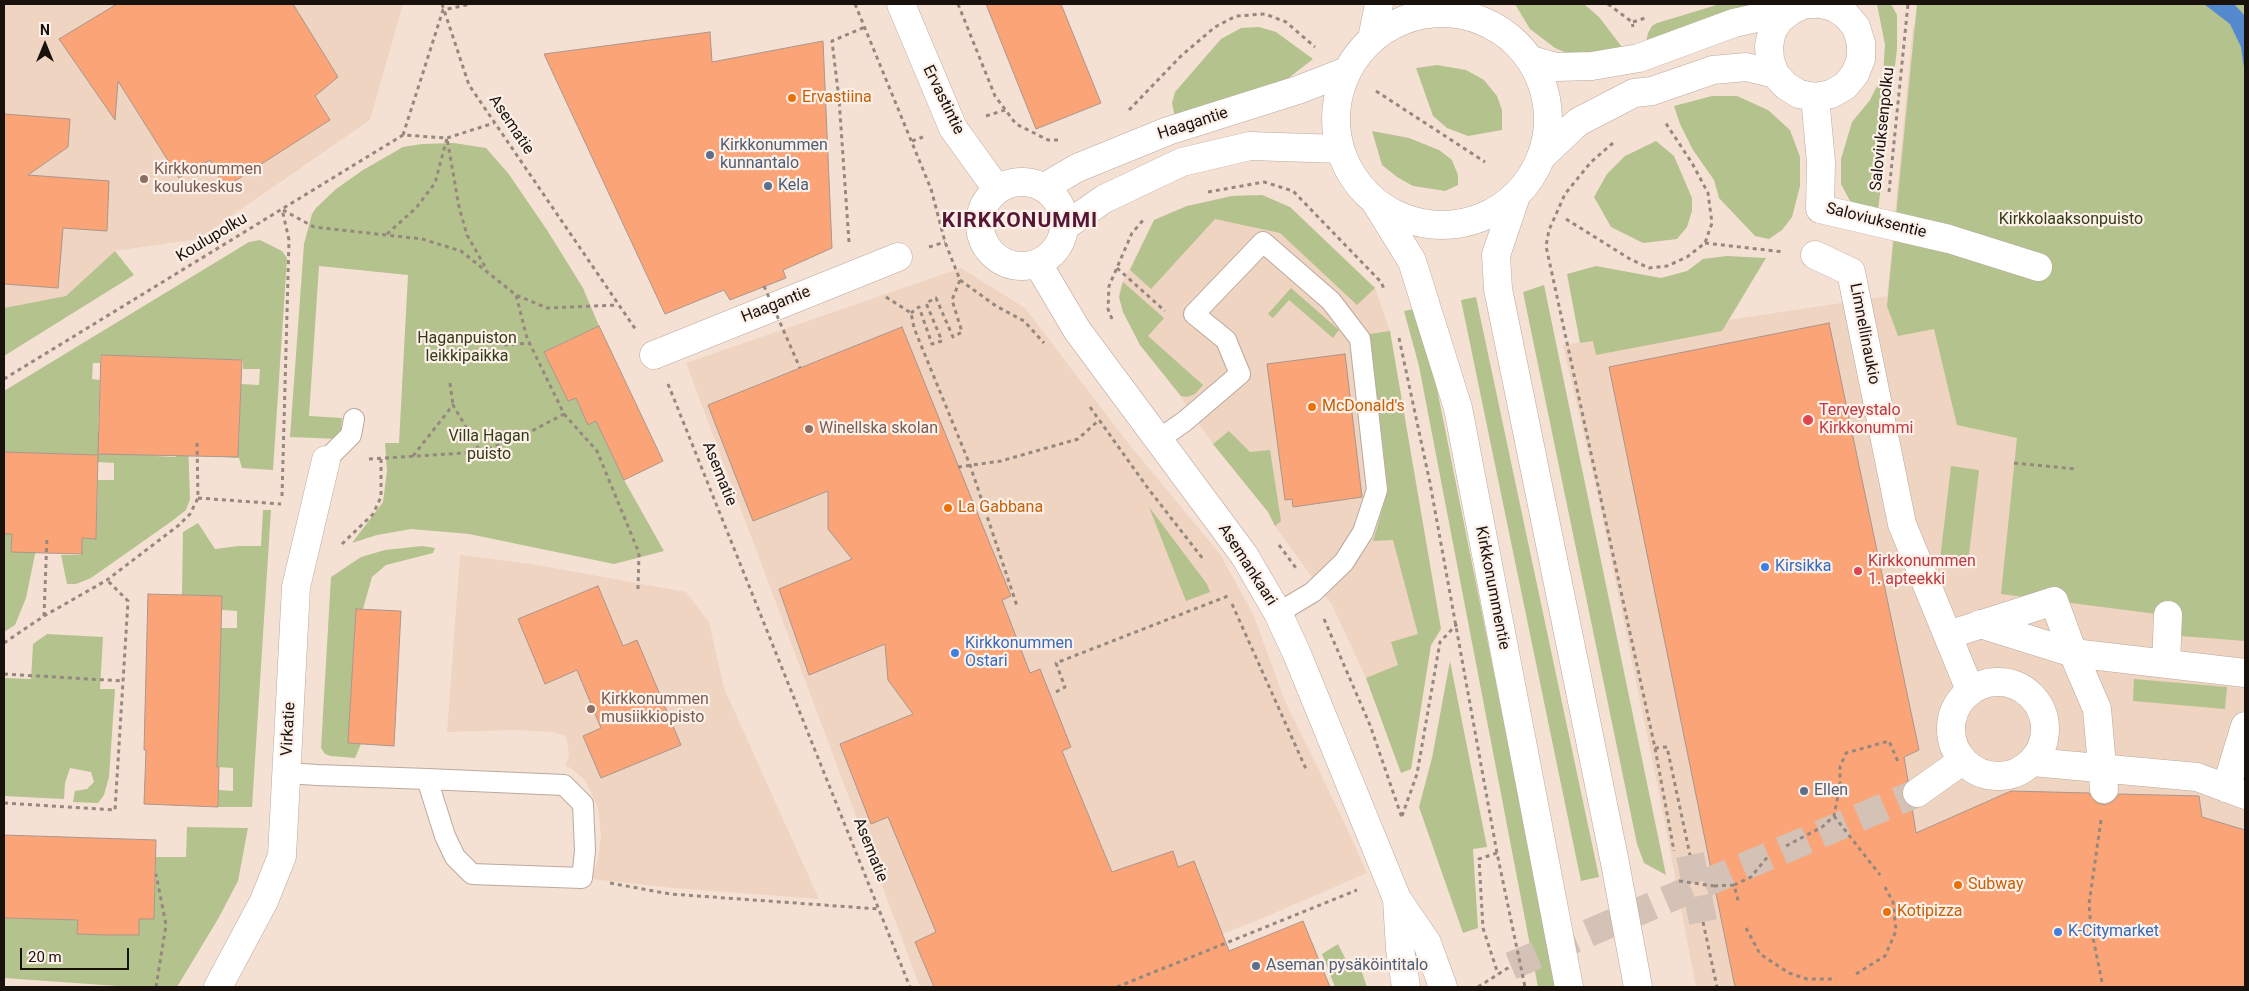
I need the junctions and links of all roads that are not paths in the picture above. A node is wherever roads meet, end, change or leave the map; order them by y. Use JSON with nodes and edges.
{"nodes":[{"id":1,"x":901,"y":4,"type":"edge"},
{"id":2,"x":1378,"y":4,"type":"edge"},
{"id":3,"x":1482,"y":4,"type":"edge"},
{"id":4,"x":1819,"y":6,"type":"edge"},
{"id":5,"x":1495,"y":27,"type":"junction"},
{"id":6,"x":1372,"y":39,"type":"junction"},
{"id":7,"x":1531,"y":60,"type":"junction"},
{"id":8,"x":1347,"y":71,"type":"junction"},
{"id":9,"x":1775,"y":74,"type":"junction"},
{"id":10,"x":1815,"y":97,"type":"junction"},
{"id":11,"x":1340,"y":150,"type":"junction"},
{"id":12,"x":1541,"y":157,"type":"junction"},
{"id":13,"x":1043,"y":188,"type":"junction"},
{"id":14,"x":997,"y":190,"type":"junction"},
{"id":15,"x":1516,"y":196,"type":"junction"},
{"id":16,"x":1376,"y":203,"type":"junction"},
{"id":17,"x":1064,"y":227,"type":"junction"},
{"id":18,"x":1815,"y":255,"type":"road end"},
{"id":19,"x":898,"y":257,"type":"dead end"},
{"id":20,"x":1038,"y":264,"type":"junction"},
{"id":21,"x":2038,"y":267,"type":"dead end"},
{"id":22,"x":654,"y":355,"type":"road end"},
{"id":23,"x":354,"y":419,"type":"dead end"},
{"id":24,"x":1158,"y":440,"type":"junction"},
{"id":25,"x":326,"y":460,"type":"joint"},
{"id":26,"x":1278,"y":613,"type":"junction"},
{"id":27,"x":2168,"y":615,"type":"dead end"},
{"id":28,"x":1980,"y":624,"type":"junction"},
{"id":29,"x":1948,"y":635,"type":"junction"},
{"id":30,"x":2073,"y":653,"type":"junction"},
{"id":31,"x":2166,"y":664,"type":"junction"},
{"id":32,"x":2245,"y":673,"type":"edge"},
{"id":33,"x":1970,"y":690,"type":"junction"},
{"id":34,"x":2245,"y":726,"type":"edge"},
{"id":35,"x":1962,"y":761,"type":"junction"},
{"id":36,"x":2033,"y":762,"type":"junction"},
{"id":37,"x":287,"y":773,"type":"junction"},
{"id":38,"x":427,"y":779,"type":"junction"},
{"id":39,"x":2103,"y":790,"type":"junction"},
{"id":40,"x":2236,"y":791,"type":"edge"},
{"id":41,"x":1917,"y":793,"type":"tunnel mouth"},
{"id":42,"x":1397,"y":899,"type":"junction"},
{"id":43,"x":218,"y":987,"type":"edge"},
{"id":44,"x":1406,"y":987,"type":"edge"},
{"id":45,"x":1443,"y":987,"type":"edge"},
{"id":46,"x":1569,"y":987,"type":"edge"},
{"id":47,"x":1638,"y":987,"type":"edge"}],
"edges":[{"from":1,"to":14,"type":"street","name":"Ervastintie"},
{"from":2,"to":6,"type":"street"},
{"from":3,"to":5,"type":"street"},
{"from":4,"to":7,"type":"street"},
{"from":4,"to":9,"type":"street"},
{"from":4,"to":10,"type":"street"},
{"from":5,"to":6,"type":"street"},
{"from":5,"to":7,"type":"street"},
{"from":6,"to":8,"type":"street"},
{"from":7,"to":12,"type":"street"},
{"from":8,"to":11,"type":"street"},
{"from":8,"to":13,"type":"street","name":"Haagantie"},
{"from":9,"to":10,"type":"street"},
{"from":9,"to":12,"type":"street"},
{"from":10,"to":21,"type":"street","name":"Saloviuksentie"},
{"from":11,"to":16,"type":"street"},
{"from":11,"to":17,"type":"street","name":"Haagantie"},
{"from":12,"to":15,"type":"street"},
{"from":13,"to":14,"type":"street"},
{"from":13,"to":17,"type":"street"},
{"from":14,"to":20,"type":"street"},
{"from":15,"to":16,"type":"street"},
{"from":15,"to":47,"type":"street"},
{"from":16,"to":46,"type":"street","name":"Kirkkonummentie"},
{"from":17,"to":20,"type":"street"},
{"from":18,"to":29,"type":"street","name":"Limnellinaukio"},
{"from":19,"to":22,"type":"street","name":"Haagantie"},
{"from":20,"to":24,"type":"street","name":"Asemankaari"},
{"from":23,"to":25,"type":"lane"},
{"from":24,"to":26,"type":"street","name":"Asemankaari"},
{"from":24,"to":26,"type":"lane"},
{"from":25,"to":37,"type":"street","name":"Virkatie"},
{"from":26,"to":42,"type":"street","name":"Asemankaari"},
{"from":27,"to":31,"type":"street"},
{"from":28,"to":29,"type":"street"},
{"from":28,"to":30,"type":"street"},
{"from":28,"to":30,"type":"street"},
{"from":29,"to":33,"type":"street","name":"Limnellinaukio"},
{"from":30,"to":31,"type":"street"},
{"from":30,"to":39,"type":"street"},
{"from":31,"to":32,"type":"street"},
{"from":33,"to":35,"type":"street"},
{"from":33,"to":36,"type":"street"},
{"from":34,"to":40,"type":"street"},
{"from":35,"to":36,"type":"street"},
{"from":35,"to":41,"type":"street"},
{"from":36,"to":39,"type":"street"},
{"from":37,"to":38,"type":"lane"},
{"from":37,"to":43,"type":"street","name":"Virkatie"},
{"from":38,"to":38,"type":"lane"},
{"from":39,"to":40,"type":"street"},
{"from":42,"to":44,"type":"street","name":"Asemankaari"},
{"from":42,"to":45,"type":"street","name":"Asemankaari"}]}
